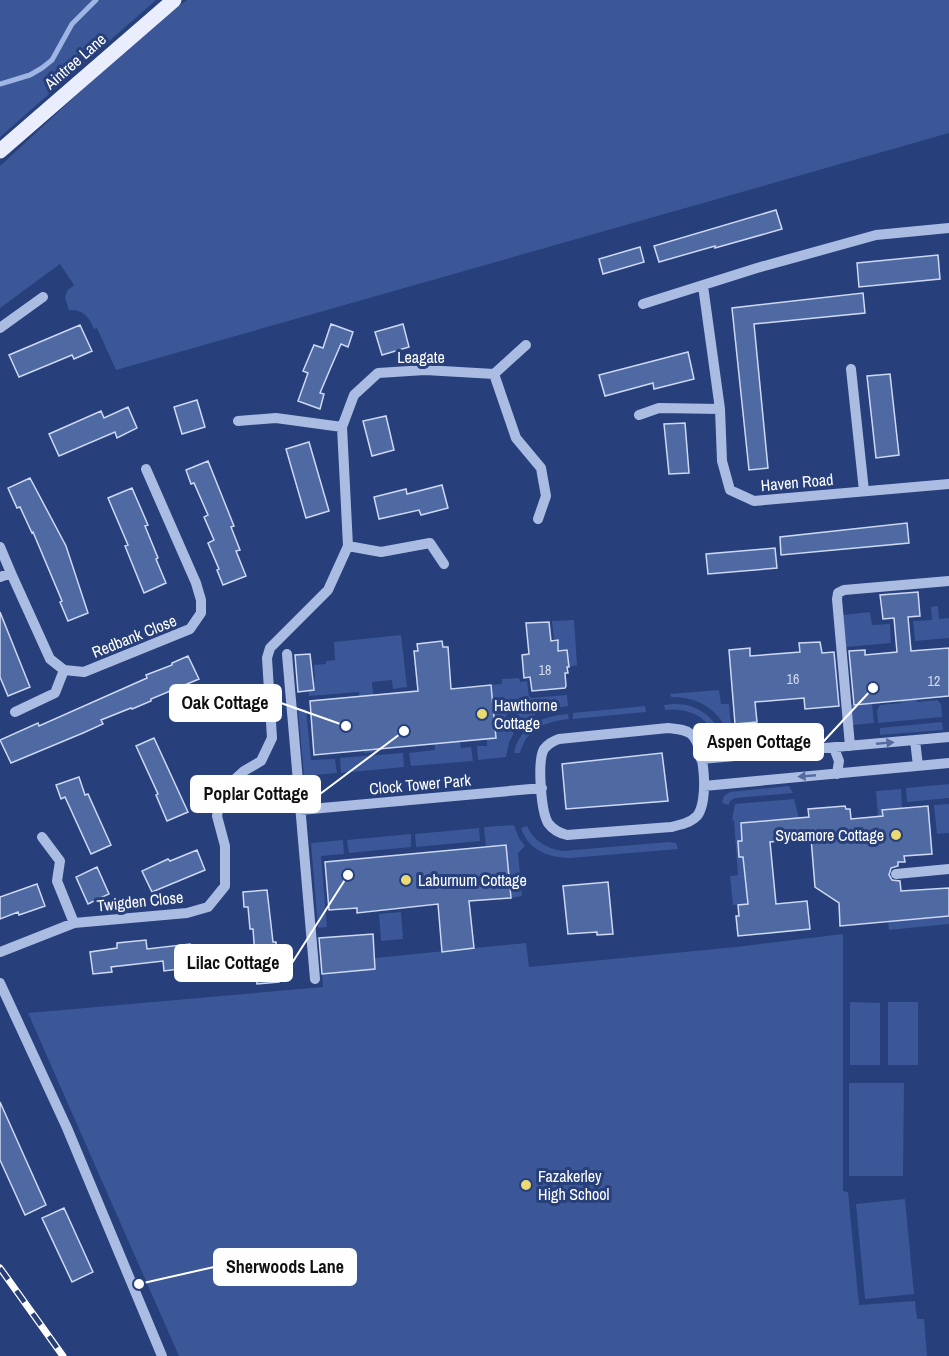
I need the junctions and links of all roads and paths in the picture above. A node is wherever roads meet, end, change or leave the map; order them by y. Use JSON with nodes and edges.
{"nodes":[{"id":1,"x":174,"y":0,"type":"edge"},
{"id":2,"x":0,"y":151,"type":"edge"},
{"id":3,"x":949,"y":228,"type":"edge"},
{"id":4,"x":703,"y":286,"type":"junction"},
{"id":5,"x":43,"y":297,"type":"dead end"},
{"id":6,"x":643,"y":304,"type":"dead end"},
{"id":7,"x":0,"y":328,"type":"edge"},
{"id":8,"x":526,"y":345,"type":"dead end"},
{"id":9,"x":851,"y":369,"type":"dead end"},
{"id":10,"x":495,"y":374,"type":"junction"},
{"id":11,"x":720,"y":410,"type":"junction"},
{"id":12,"x":639,"y":415,"type":"dead end"},
{"id":13,"x":238,"y":421,"type":"dead end"},
{"id":14,"x":342,"y":427,"type":"junction"},
{"id":15,"x":146,"y":469,"type":"dead end"},
{"id":16,"x":949,"y":484,"type":"edge"},
{"id":17,"x":864,"y":491,"type":"junction"},
{"id":18,"x":538,"y":519,"type":"dead end"},
{"id":19,"x":348,"y":546,"type":"junction"},
{"id":20,"x":0,"y":548,"type":"edge"},
{"id":21,"x":444,"y":564,"type":"dead end"},
{"id":22,"x":11,"y":573,"type":"junction"},
{"id":23,"x":0,"y":577,"type":"edge"},
{"id":24,"x":949,"y":580,"type":"edge"},
{"id":25,"x":270,"y":648,"type":"joint"},
{"id":26,"x":287,"y":654,"type":"dead end"},
{"id":27,"x":64,"y":670,"type":"junction"},
{"id":28,"x":15,"y":712,"type":"dead end"},
{"id":29,"x":949,"y":737,"type":"edge"},
{"id":30,"x":915,"y":740,"type":"junction"},
{"id":31,"x":850,"y":746,"type":"junction"},
{"id":32,"x":834,"y":748,"type":"junction"},
{"id":33,"x":701,"y":759,"type":"junction"},
{"id":34,"x":949,"y":764,"type":"edge"},
{"id":35,"x":918,"y":766,"type":"junction"},
{"id":36,"x":837,"y":774,"type":"junction"},
{"id":37,"x":704,"y":786,"type":"junction"},
{"id":38,"x":542,"y":788,"type":"junction"},
{"id":39,"x":300,"y":810,"type":"junction"},
{"id":40,"x":42,"y":837,"type":"dead end"},
{"id":41,"x":949,"y":869,"type":"edge"},
{"id":42,"x":896,"y":874,"type":"dead end"},
{"id":43,"x":74,"y":923,"type":"junction"},
{"id":44,"x":0,"y":952,"type":"edge"},
{"id":45,"x":315,"y":979,"type":"dead end"},
{"id":46,"x":0,"y":983,"type":"edge"},
{"id":47,"x":162,"y":1356,"type":"edge"}],
"edges":[{"from":1,"to":2,"type":"main road","name":"Aintree Lane"},
{"from":3,"to":4,"type":"street"},
{"from":4,"to":6,"type":"street"},
{"from":4,"to":11,"type":"street","name":"Haven Road"},
{"from":5,"to":7,"type":"street"},
{"from":8,"to":10,"type":"street"},
{"from":9,"to":17,"type":"street"},
{"from":10,"to":14,"type":"street","name":"Leagate"},
{"from":10,"to":18,"type":"street"},
{"from":11,"to":12,"type":"street"},
{"from":11,"to":17,"type":"street","name":"Haven Road"},
{"from":13,"to":14,"type":"street"},
{"from":14,"to":19,"type":"street","name":"Leagate"},
{"from":15,"to":27,"type":"street","name":"Redbank Close"},
{"from":16,"to":17,"type":"street","name":"Haven Road"},
{"from":19,"to":21,"type":"street"},
{"from":19,"to":25,"type":"street","name":"Leagate"},
{"from":20,"to":22,"type":"street"},
{"from":22,"to":23,"type":"street"},
{"from":22,"to":27,"type":"street"},
{"from":24,"to":31,"type":"street"},
{"from":25,"to":43,"type":"street","name":"Twigden Close"},
{"from":26,"to":39,"type":"street"},
{"from":27,"to":28,"type":"street"},
{"from":29,"to":30,"type":"street"},
{"from":31,"to":30,"type":"street","one_way":true},
{"from":30,"to":35,"type":"street"},
{"from":31,"to":32,"type":"street"},
{"from":32,"to":33,"type":"street"},
{"from":32,"to":36,"type":"street"},
{"from":33,"to":37,"type":"street"},
{"from":33,"to":38,"type":"street"},
{"from":34,"to":35,"type":"street"},
{"from":35,"to":36,"type":"street"},
{"from":36,"to":37,"type":"street","one_way":true},
{"from":37,"to":38,"type":"street"},
{"from":38,"to":39,"type":"street","name":"Clock Tower Park"},
{"from":39,"to":45,"type":"street"},
{"from":40,"to":43,"type":"street"},
{"from":41,"to":42,"type":"street"},
{"from":43,"to":44,"type":"street","name":"Twigden Close"},
{"from":46,"to":47,"type":"street"}]}
